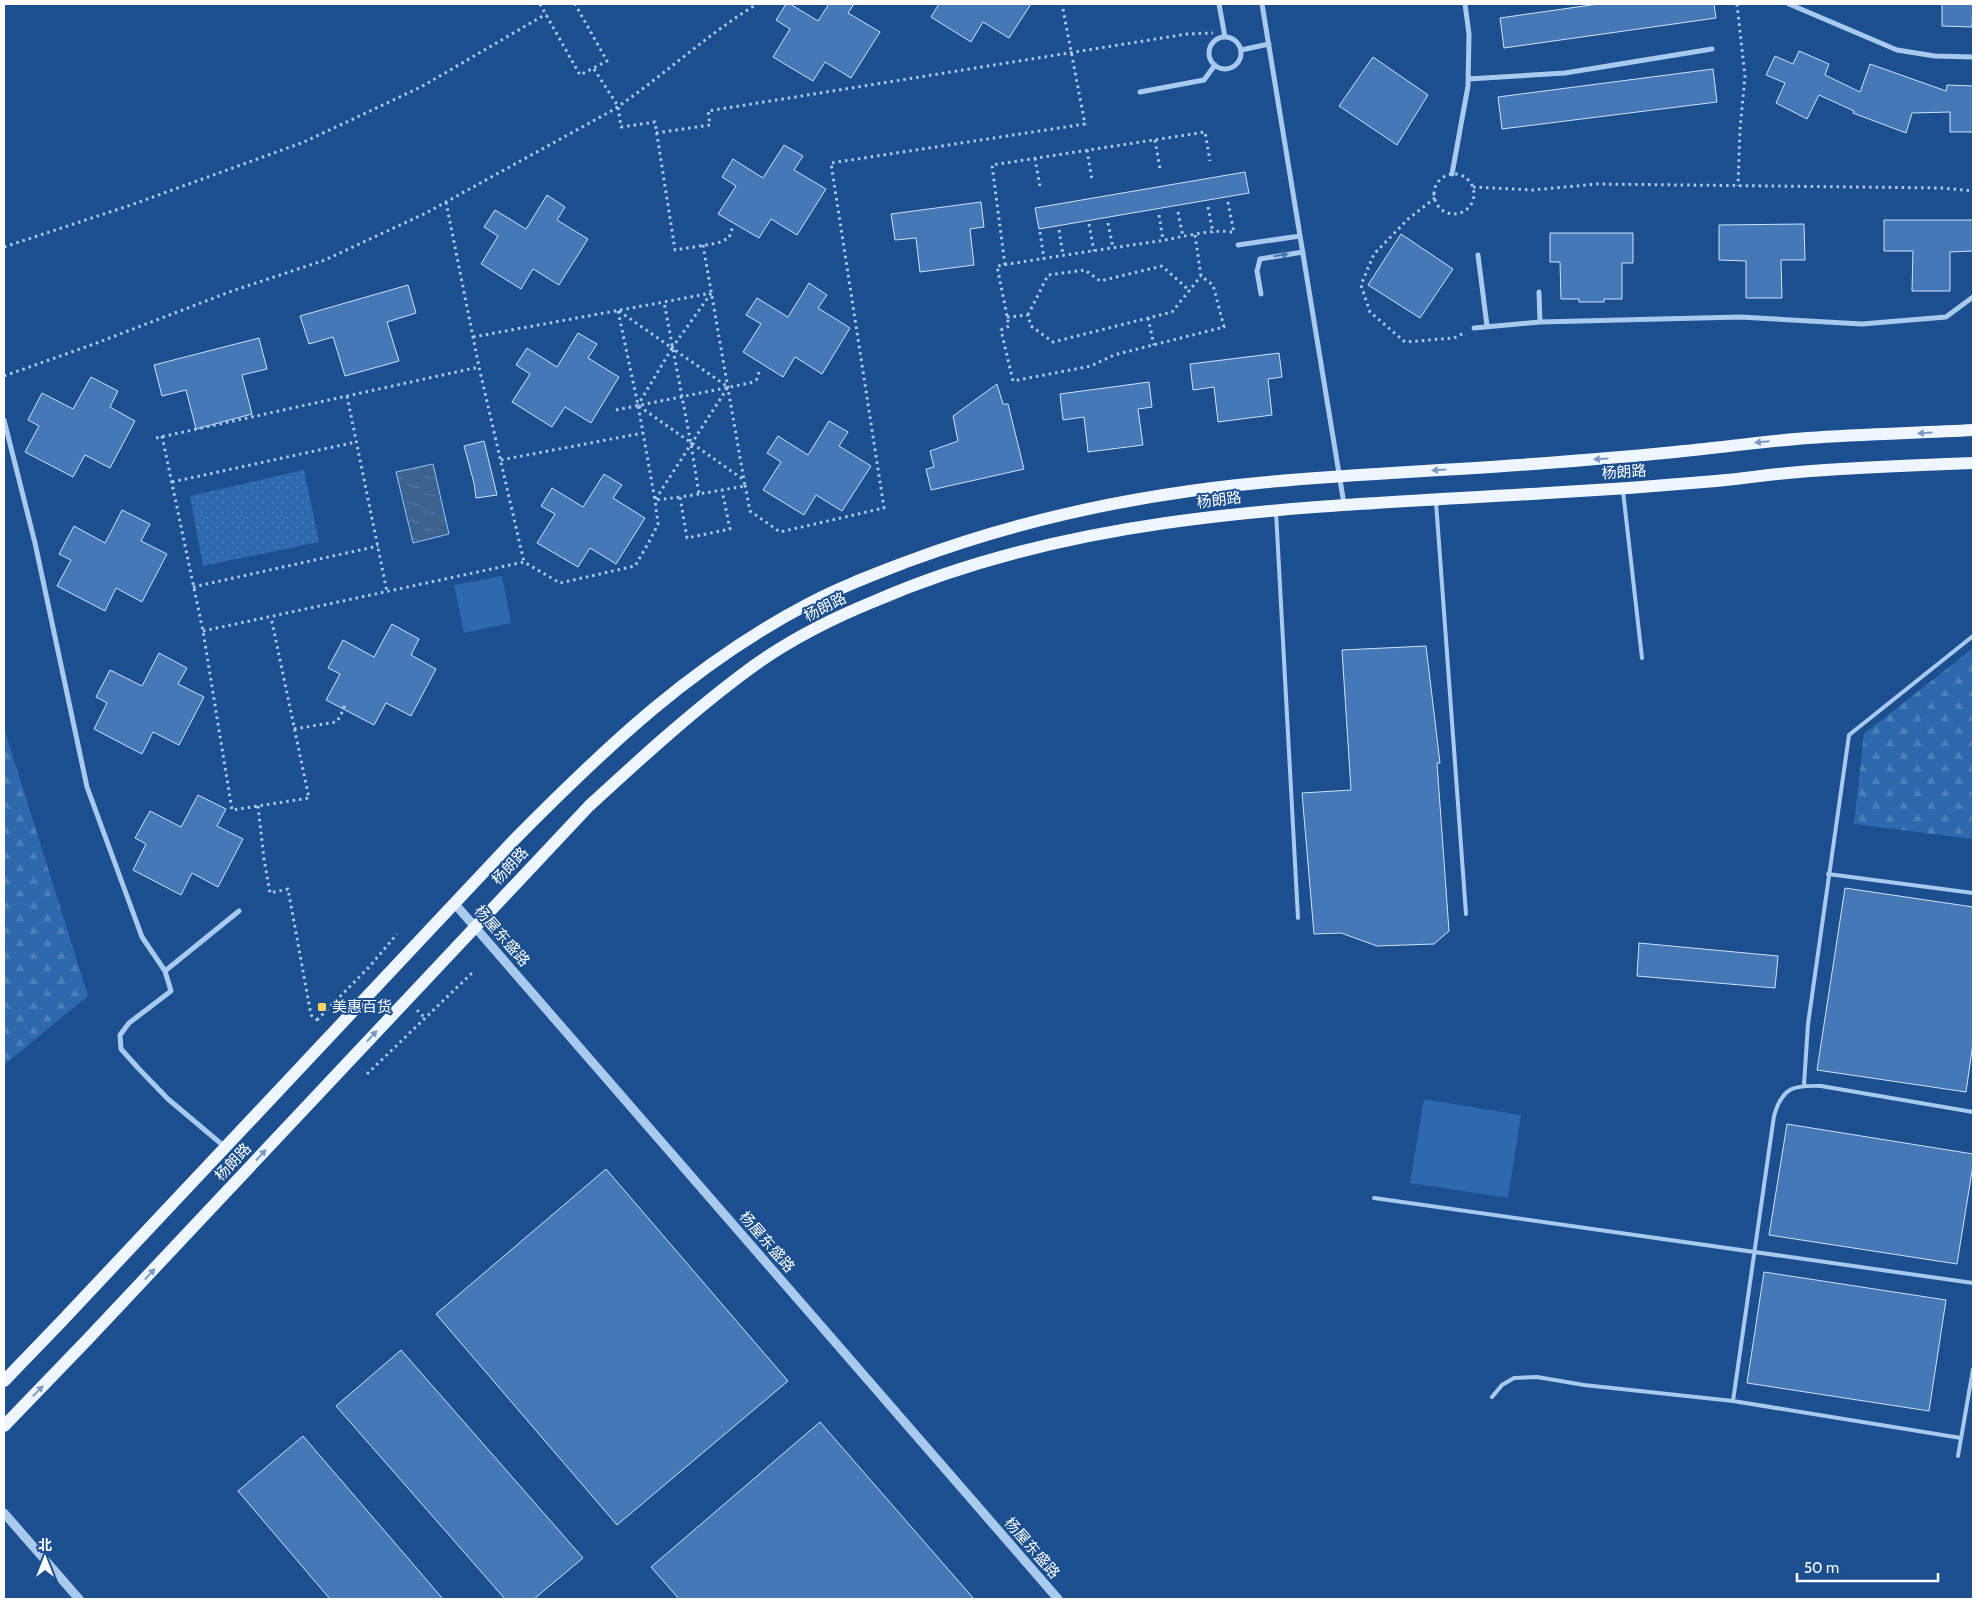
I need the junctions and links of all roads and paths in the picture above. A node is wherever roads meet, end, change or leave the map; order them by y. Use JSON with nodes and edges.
{"nodes":[{"id":1,"x":540,"y":4,"type":"edge"},
{"id":2,"x":575,"y":4,"type":"edge"},
{"id":3,"x":757,"y":4,"type":"edge"},
{"id":4,"x":1062,"y":4,"type":"edge"},
{"id":5,"x":1219,"y":4,"type":"edge"},
{"id":6,"x":1262,"y":4,"type":"edge"},
{"id":7,"x":1465,"y":4,"type":"edge"},
{"id":8,"x":1737,"y":4,"type":"edge"},
{"id":9,"x":1789,"y":4,"type":"edge"},
{"id":10,"x":546,"y":14,"type":"junction"},
{"id":11,"x":1222,"y":37,"type":"junction"},
{"id":12,"x":1268,"y":44,"type":"junction"},
{"id":13,"x":1712,"y":49,"type":"dead end"},
{"id":14,"x":1241,"y":50,"type":"junction"},
{"id":15,"x":1071,"y":53,"type":"junction"},
{"id":16,"x":1973,"y":57,"type":"edge"},
{"id":17,"x":1214,"y":65,"type":"junction"},
{"id":18,"x":594,"y":69,"type":"junction"},
{"id":19,"x":1468,"y":79,"type":"junction"},
{"id":20,"x":1140,"y":92,"type":"dead end"},
{"id":21,"x":618,"y":106,"type":"junction"},
{"id":22,"x":656,"y":133,"type":"junction"},
{"id":23,"x":1155,"y":140,"type":"junction"},
{"id":24,"x":1087,"y":150,"type":"junction"},
{"id":25,"x":1036,"y":158,"type":"junction"},
{"id":26,"x":1210,"y":162,"type":"dead end"},
{"id":27,"x":1160,"y":169,"type":"dead end"},
{"id":28,"x":1452,"y":174,"type":"junction"},
{"id":29,"x":1092,"y":180,"type":"dead end"},
{"id":30,"x":1738,"y":186,"type":"junction"},
{"id":31,"x":1473,"y":187,"type":"junction"},
{"id":32,"x":1040,"y":188,"type":"dead end"},
{"id":33,"x":1973,"y":191,"type":"edge"},
{"id":34,"x":1435,"y":198,"type":"junction"},
{"id":35,"x":446,"y":202,"type":"junction"},
{"id":36,"x":1228,"y":202,"type":"dead end"},
{"id":37,"x":1208,"y":207,"type":"dead end"},
{"id":38,"x":1178,"y":212,"type":"dead end"},
{"id":39,"x":1159,"y":215,"type":"dead end"},
{"id":40,"x":1108,"y":222,"type":"dead end"},
{"id":41,"x":1089,"y":224,"type":"dead end"},
{"id":42,"x":733,"y":226,"type":"dead end"},
{"id":43,"x":1059,"y":230,"type":"dead end"},
{"id":44,"x":1040,"y":232,"type":"dead end"},
{"id":45,"x":1212,"y":232,"type":"junction"},
{"id":46,"x":1234,"y":233,"type":"junction"},
{"id":47,"x":1195,"y":235,"type":"junction"},
{"id":48,"x":1300,"y":236,"type":"junction"},
{"id":49,"x":1183,"y":237,"type":"junction"},
{"id":50,"x":1163,"y":240,"type":"junction"},
{"id":51,"x":1258,"y":242,"type":"junction"},
{"id":52,"x":703,"y":245,"type":"junction"},
{"id":53,"x":1238,"y":245,"type":"dead end"},
{"id":54,"x":4,"y":246,"type":"edge"},
{"id":55,"x":1113,"y":248,"type":"junction"},
{"id":56,"x":1094,"y":251,"type":"junction"},
{"id":57,"x":1303,"y":252,"type":"junction"},
{"id":58,"x":1063,"y":255,"type":"junction"},
{"id":59,"x":1478,"y":255,"type":"dead end"},
{"id":60,"x":1044,"y":258,"type":"junction"},
{"id":61,"x":1005,"y":264,"type":"junction"},
{"id":62,"x":1202,"y":276,"type":"junction"},
{"id":63,"x":1190,"y":290,"type":"junction"},
{"id":64,"x":712,"y":292,"type":"junction"},
{"id":65,"x":1539,"y":292,"type":"dead end"},
{"id":66,"x":1261,"y":294,"type":"dead end"},
{"id":67,"x":1973,"y":297,"type":"edge"},
{"id":68,"x":664,"y":302,"type":"junction"},
{"id":69,"x":618,"y":310,"type":"junction"},
{"id":70,"x":1028,"y":315,"type":"junction"},
{"id":71,"x":1007,"y":317,"type":"junction"},
{"id":72,"x":1148,"y":318,"type":"junction"},
{"id":73,"x":1540,"y":322,"type":"junction"},
{"id":74,"x":1487,"y":326,"type":"junction"},
{"id":75,"x":1474,"y":328,"type":"joint"},
{"id":76,"x":473,"y":338,"type":"junction"},
{"id":77,"x":1154,"y":345,"type":"junction"},
{"id":78,"x":672,"y":348,"type":"junction"},
{"id":79,"x":479,"y":367,"type":"junction"},
{"id":80,"x":759,"y":372,"type":"dead end"},
{"id":81,"x":4,"y":376,"type":"edge"},
{"id":82,"x":728,"y":387,"type":"junction"},
{"id":83,"x":347,"y":396,"type":"junction"},
{"id":84,"x":681,"y":397,"type":"junction"},
{"id":85,"x":638,"y":406,"type":"junction"},
{"id":86,"x":616,"y":410,"type":"dead end"},
{"id":87,"x":4,"y":420,"type":"edge"},
{"id":88,"x":1973,"y":430,"type":"edge"},
{"id":89,"x":643,"y":433,"type":"junction"},
{"id":90,"x":162,"y":436,"type":"junction"},
{"id":91,"x":156,"y":438,"type":"dead end"},
{"id":92,"x":356,"y":442,"type":"junction"},
{"id":93,"x":691,"y":444,"type":"junction"},
{"id":94,"x":501,"y":460,"type":"junction"},
{"id":95,"x":1973,"y":463,"type":"edge"},
{"id":96,"x":1340,"y":476,"type":"junction"},
{"id":97,"x":745,"y":481,"type":"junction"},
{"id":98,"x":172,"y":482,"type":"junction"},
{"id":99,"x":746,"y":485,"type":"junction"},
{"id":100,"x":1623,"y":488,"type":"junction"},
{"id":101,"x":722,"y":490,"type":"junction"},
{"id":102,"x":699,"y":494,"type":"junction"},
{"id":103,"x":680,"y":497,"type":"junction"},
{"id":104,"x":1435,"y":499,"type":"junction"},
{"id":105,"x":655,"y":500,"type":"junction"},
{"id":106,"x":1345,"y":505,"type":"junction"},
{"id":107,"x":1276,"y":510,"type":"junction"},
{"id":108,"x":378,"y":546,"type":"junction"},
{"id":109,"x":524,"y":562,"type":"junction"},
{"id":110,"x":193,"y":587,"type":"junction"},
{"id":111,"x":387,"y":592,"type":"junction"},
{"id":112,"x":271,"y":617,"type":"junction"},
{"id":113,"x":203,"y":631,"type":"junction"},
{"id":114,"x":1973,"y":636,"type":"edge"},
{"id":115,"x":1642,"y":658,"type":"dead end"},
{"id":116,"x":345,"y":705,"type":"dead end"},
{"id":117,"x":294,"y":729,"type":"junction"},
{"id":118,"x":258,"y":806,"type":"junction"},
{"id":119,"x":1828,"y":874,"type":"junction"},
{"id":120,"x":1973,"y":893,"type":"edge"},
{"id":121,"x":455,"y":904,"type":"junction"},
{"id":122,"x":239,"y":911,"type":"dead end"},
{"id":123,"x":1466,"y":914,"type":"dead end"},
{"id":124,"x":1298,"y":918,"type":"dead end"},
{"id":125,"x":475,"y":927,"type":"junction"},
{"id":126,"x":396,"y":934,"type":"dead end"},
{"id":127,"x":165,"y":971,"type":"junction"},
{"id":128,"x":473,"y":972,"type":"dead end"},
{"id":129,"x":317,"y":1020,"type":"junction"},
{"id":130,"x":333,"y":1034,"type":"junction"},
{"id":131,"x":367,"y":1074,"type":"dead end"},
{"id":132,"x":1804,"y":1086,"type":"junction"},
{"id":133,"x":1973,"y":1112,"type":"edge"},
{"id":134,"x":226,"y":1147,"type":"junction"},
{"id":135,"x":1374,"y":1198,"type":"dead end"},
{"id":136,"x":1753,"y":1252,"type":"junction"},
{"id":137,"x":1973,"y":1283,"type":"edge"},
{"id":138,"x":1973,"y":1369,"type":"edge"},
{"id":139,"x":4,"y":1381,"type":"edge"},
{"id":140,"x":1492,"y":1397,"type":"dead end"},
{"id":141,"x":1733,"y":1401,"type":"junction"},
{"id":142,"x":4,"y":1426,"type":"edge"},
{"id":143,"x":1961,"y":1438,"type":"junction"},
{"id":144,"x":1958,"y":1456,"type":"dead end"},
{"id":145,"x":4,"y":1513,"type":"edge"},
{"id":146,"x":79,"y":1599,"type":"edge"},
{"id":147,"x":1058,"y":1599,"type":"edge"}],
"edges":[{"from":1,"to":10,"type":"path"},
{"from":2,"to":18,"type":"path"},
{"from":3,"to":21,"type":"path"},
{"from":4,"to":15,"type":"path"},
{"from":5,"to":11,"type":"street"},
{"from":6,"to":12,"type":"street"},
{"from":7,"to":19,"type":"street"},
{"from":8,"to":30,"type":"path"},
{"from":9,"to":16,"type":"street"},
{"from":10,"to":18,"type":"path"},
{"from":10,"to":54,"type":"path"},
{"from":11,"to":14,"type":"street"},
{"from":11,"to":15,"type":"path"},
{"from":11,"to":17,"type":"street"},
{"from":12,"to":14,"type":"street"},
{"from":12,"to":48,"type":"street"},
{"from":13,"to":19,"type":"street"},
{"from":14,"to":17,"type":"street"},
{"from":15,"to":22,"type":"path"},
{"from":15,"to":99,"type":"path"},
{"from":17,"to":20,"type":"street"},
{"from":18,"to":21,"type":"path"},
{"from":19,"to":28,"type":"street"},
{"from":21,"to":22,"type":"path"},
{"from":21,"to":35,"type":"path"},
{"from":22,"to":52,"type":"path"},
{"from":23,"to":24,"type":"path"},
{"from":23,"to":26,"type":"path"},
{"from":23,"to":27,"type":"path"},
{"from":24,"to":25,"type":"path"},
{"from":24,"to":29,"type":"path"},
{"from":25,"to":32,"type":"path"},
{"from":25,"to":61,"type":"path"},
{"from":28,"to":31,"type":"path"},
{"from":28,"to":34,"type":"path"},
{"from":30,"to":31,"type":"path"},
{"from":30,"to":33,"type":"path"},
{"from":31,"to":34,"type":"path"},
{"from":34,"to":75,"type":"path"},
{"from":35,"to":76,"type":"path"},
{"from":35,"to":81,"type":"path"},
{"from":36,"to":46,"type":"path"},
{"from":37,"to":45,"type":"path"},
{"from":38,"to":49,"type":"path"},
{"from":39,"to":50,"type":"path"},
{"from":40,"to":55,"type":"path"},
{"from":41,"to":56,"type":"path"},
{"from":42,"to":52,"type":"path"},
{"from":43,"to":58,"type":"path"},
{"from":44,"to":60,"type":"path"},
{"from":45,"to":46,"type":"path"},
{"from":45,"to":47,"type":"path"},
{"from":46,"to":51,"type":"path"},
{"from":47,"to":49,"type":"path"},
{"from":47,"to":62,"type":"path"},
{"from":48,"to":51,"type":"street"},
{"from":48,"to":57,"type":"street"},
{"from":49,"to":50,"type":"path"},
{"from":50,"to":55,"type":"path"},
{"from":51,"to":53,"type":"street"},
{"from":52,"to":64,"type":"path"},
{"from":55,"to":56,"type":"path"},
{"from":56,"to":58,"type":"path"},
{"from":66,"to":57,"type":"street","one_way":true},
{"from":57,"to":96,"type":"street"},
{"from":58,"to":60,"type":"path"},
{"from":59,"to":74,"type":"street"},
{"from":60,"to":61,"type":"path"},
{"from":61,"to":71,"type":"path"},
{"from":62,"to":63,"type":"path"},
{"from":62,"to":77,"type":"path"},
{"from":63,"to":70,"type":"path"},
{"from":63,"to":72,"type":"path"},
{"from":64,"to":68,"type":"path"},
{"from":64,"to":78,"type":"path"},
{"from":64,"to":82,"type":"path"},
{"from":65,"to":73,"type":"street"},
{"from":67,"to":73,"type":"street"},
{"from":68,"to":69,"type":"path"},
{"from":68,"to":78,"type":"path"},
{"from":69,"to":76,"type":"path"},
{"from":69,"to":78,"type":"path"},
{"from":69,"to":85,"type":"path"},
{"from":70,"to":71,"type":"path"},
{"from":70,"to":72,"type":"path"},
{"from":71,"to":77,"type":"path"},
{"from":72,"to":77,"type":"path"},
{"from":73,"to":74,"type":"street"},
{"from":74,"to":75,"type":"street"},
{"from":76,"to":79,"type":"path"},
{"from":78,"to":82,"type":"path"},
{"from":78,"to":84,"type":"path"},
{"from":78,"to":85,"type":"path"},
{"from":79,"to":83,"type":"path"},
{"from":79,"to":94,"type":"path"},
{"from":80,"to":82,"type":"path"},
{"from":82,"to":84,"type":"path"},
{"from":82,"to":93,"type":"path"},
{"from":82,"to":97,"type":"path"},
{"from":83,"to":90,"type":"path"},
{"from":83,"to":92,"type":"path"},
{"from":84,"to":85,"type":"path"},
{"from":84,"to":93,"type":"path"},
{"from":85,"to":86,"type":"path"},
{"from":85,"to":89,"type":"path"},
{"from":85,"to":93,"type":"path"},
{"from":87,"to":127,"type":"street"},
{"from":88,"to":96,"type":"main road","name":"杨朗路","one_way":true},
{"from":89,"to":94,"type":"path"},
{"from":89,"to":105,"type":"path"},
{"from":90,"to":91,"type":"path"},
{"from":90,"to":98,"type":"path"},
{"from":92,"to":98,"type":"path"},
{"from":92,"to":108,"type":"path"},
{"from":93,"to":97,"type":"path"},
{"from":93,"to":102,"type":"path"},
{"from":93,"to":105,"type":"path"},
{"from":94,"to":109,"type":"path"},
{"from":95,"to":100,"type":"main road","name":"杨朗路"},
{"from":96,"to":106,"type":"street"},
{"from":96,"to":121,"type":"main road","name":"杨朗路"},
{"from":97,"to":99,"type":"path"},
{"from":98,"to":110,"type":"path"},
{"from":99,"to":101,"type":"path"},
{"from":100,"to":104,"type":"main road","name":"杨朗路"},
{"from":100,"to":115,"type":"lane"},
{"from":101,"to":102,"type":"path"},
{"from":101,"to":103,"type":"path"},
{"from":102,"to":103,"type":"path"},
{"from":103,"to":105,"type":"path"},
{"from":104,"to":106,"type":"main road","name":"杨朗路"},
{"from":104,"to":123,"type":"lane"},
{"from":105,"to":109,"type":"path"},
{"from":106,"to":107,"type":"main road","name":"杨朗路"},
{"from":107,"to":124,"type":"lane"},
{"from":107,"to":125,"type":"main road","name":"杨朗路"},
{"from":108,"to":110,"type":"path"},
{"from":108,"to":111,"type":"path"},
{"from":109,"to":111,"type":"path"},
{"from":110,"to":113,"type":"path"},
{"from":111,"to":112,"type":"path"},
{"from":112,"to":113,"type":"path"},
{"from":112,"to":117,"type":"path"},
{"from":113,"to":118,"type":"path"},
{"from":114,"to":119,"type":"lane"},
{"from":116,"to":117,"type":"path"},
{"from":117,"to":118,"type":"path"},
{"from":118,"to":129,"type":"path"},
{"from":119,"to":120,"type":"lane"},
{"from":119,"to":132,"type":"lane"},
{"from":121,"to":125,"type":"street","name":"杨屋东盛路"},
{"from":121,"to":130,"type":"main road","name":"杨朗路"},
{"from":122,"to":127,"type":"street"},
{"from":142,"to":125,"type":"main road","name":"杨朗路","one_way":true},
{"from":125,"to":147,"type":"street","name":"杨屋东盛路"},
{"from":126,"to":129,"type":"path"},
{"from":127,"to":134,"type":"street"},
{"from":128,"to":131,"type":"path"},
{"from":129,"to":130,"type":"path"},
{"from":130,"to":134,"type":"main road","name":"杨朗路"},
{"from":132,"to":133,"type":"lane"},
{"from":132,"to":136,"type":"lane"},
{"from":134,"to":139,"type":"main road","name":"杨朗路"},
{"from":135,"to":136,"type":"lane"},
{"from":136,"to":137,"type":"lane"},
{"from":136,"to":141,"type":"lane"},
{"from":138,"to":143,"type":"lane"},
{"from":140,"to":141,"type":"lane"},
{"from":141,"to":143,"type":"lane"},
{"from":143,"to":144,"type":"lane"},
{"from":145,"to":146,"type":"street"}]}
